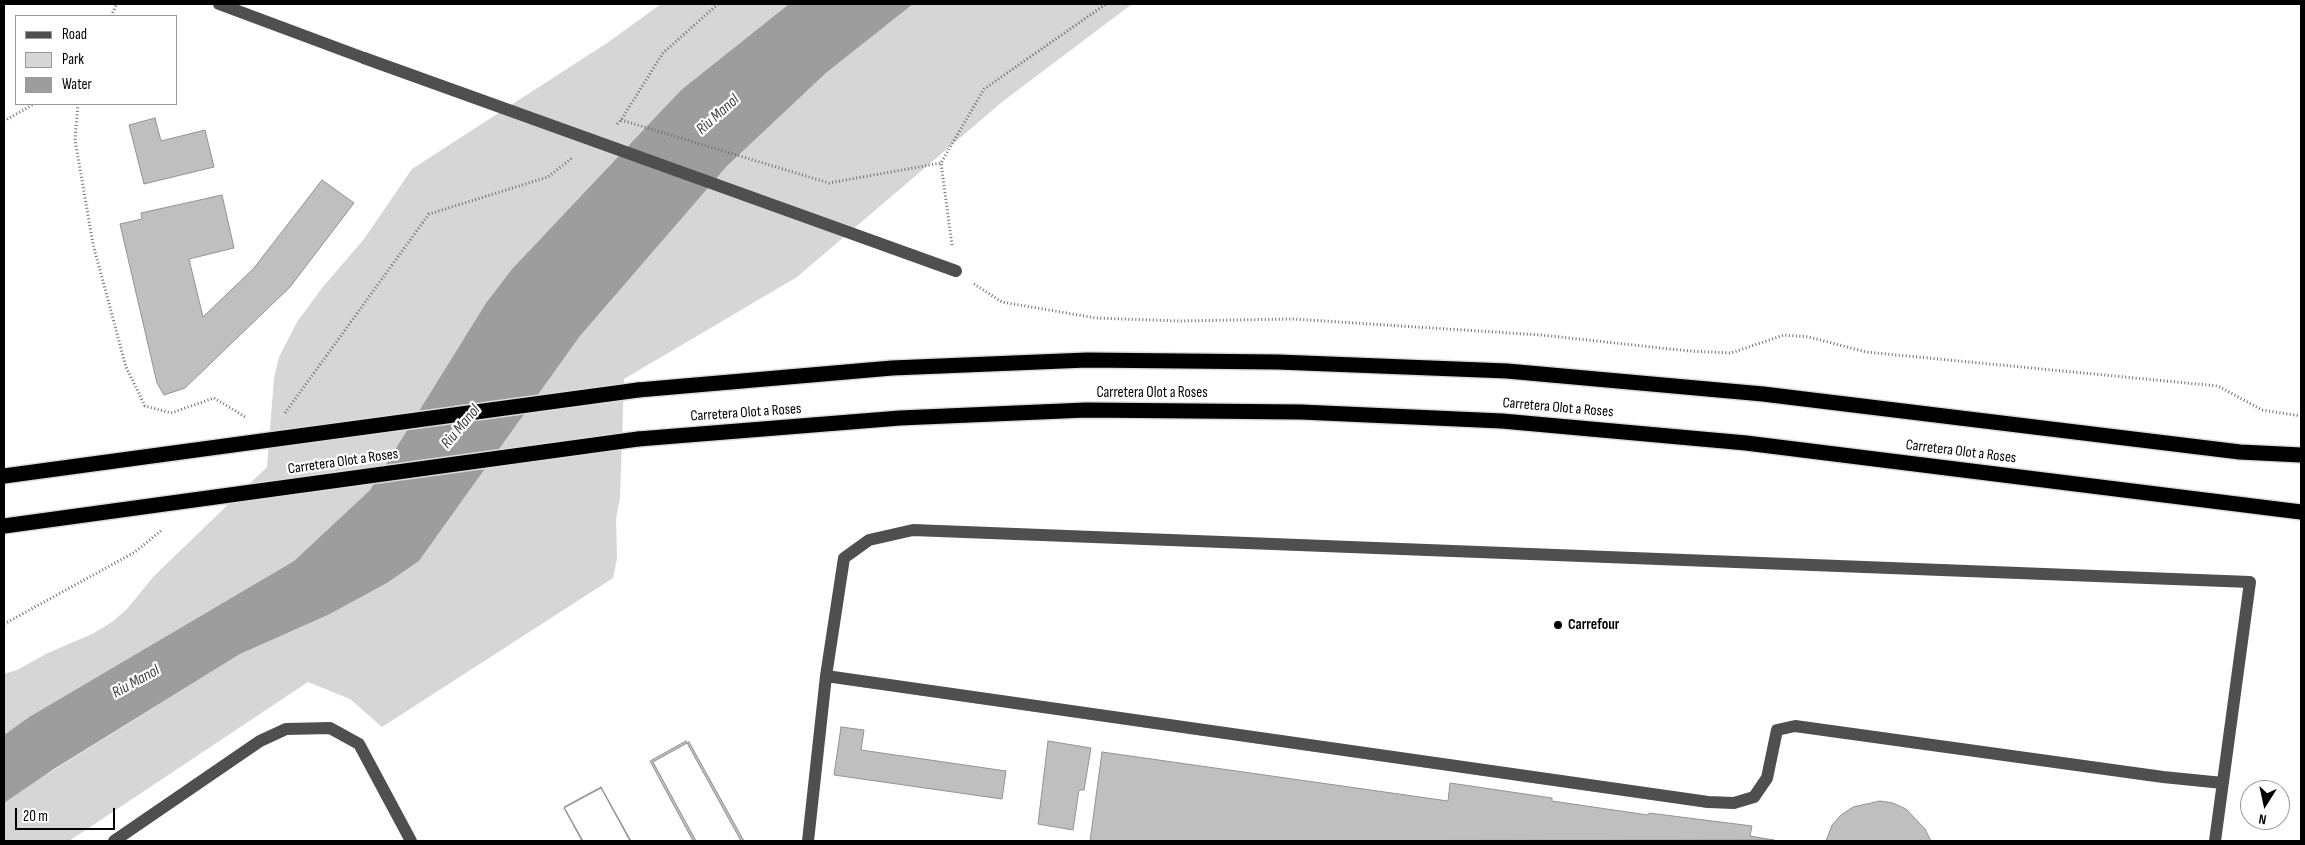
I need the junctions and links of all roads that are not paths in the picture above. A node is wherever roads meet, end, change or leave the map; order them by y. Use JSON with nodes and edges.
{"nodes":[{"id":1,"x":219,"y":4,"type":"edge"},
{"id":2,"x":956,"y":271,"type":"road end"},
{"id":3,"x":2301,"y":455,"type":"edge"},
{"id":4,"x":4,"y":476,"type":"edge"},
{"id":5,"x":2301,"y":512,"type":"edge"},
{"id":6,"x":4,"y":526,"type":"edge"},
{"id":7,"x":826,"y":676,"type":"junction"},
{"id":8,"x":2223,"y":783,"type":"junction"},
{"id":9,"x":114,"y":841,"type":"edge"},
{"id":10,"x":411,"y":841,"type":"edge"},
{"id":11,"x":808,"y":841,"type":"edge"},
{"id":12,"x":2215,"y":841,"type":"edge"}],
"edges":[{"from":1,"to":2,"type":"street","bridge":true},
{"from":3,"to":4,"type":"highway","bridge":true},
{"from":5,"to":6,"type":"highway","name":"Carretera Olot a Roses","bridge":true},
{"from":7,"to":8,"type":"street"},
{"from":7,"to":8,"type":"street"},
{"from":7,"to":11,"type":"street"},
{"from":8,"to":12,"type":"street"},
{"from":9,"to":10,"type":"street"}]}
